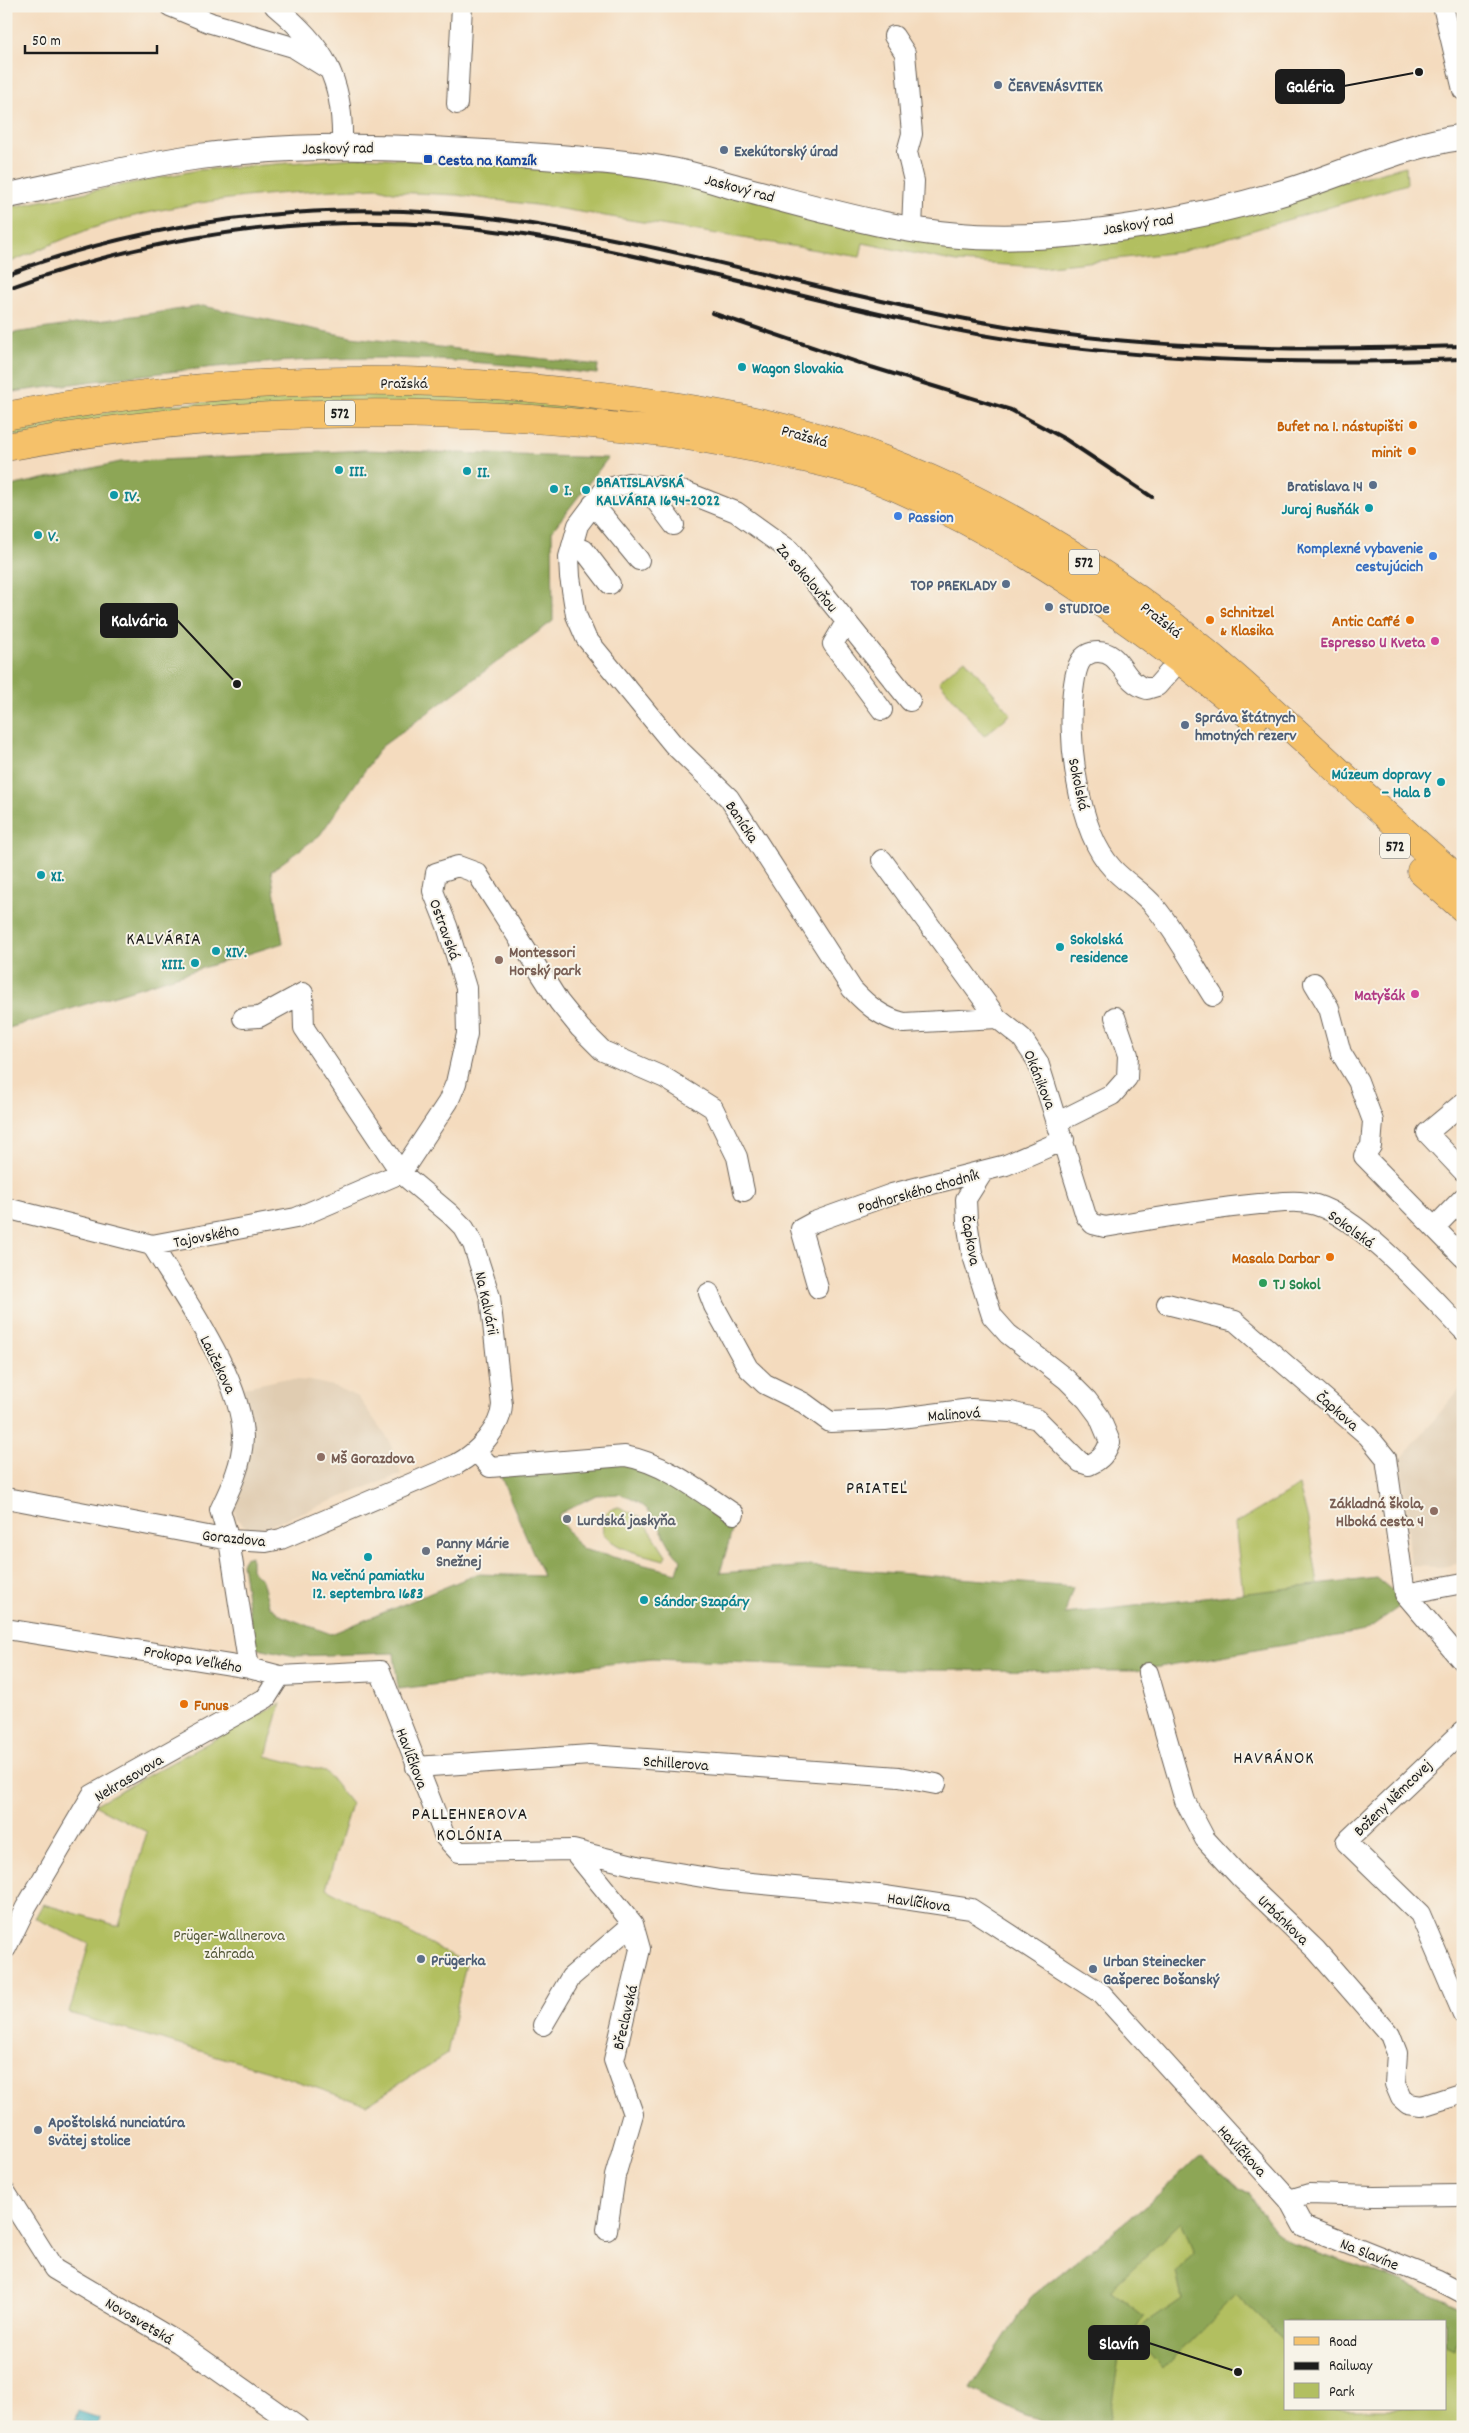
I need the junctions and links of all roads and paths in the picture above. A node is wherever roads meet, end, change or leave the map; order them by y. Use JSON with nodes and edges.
{"nodes":[{"id":1,"x":170,"y":6,"type":"edge"},
{"id":2,"x":275,"y":6,"type":"edge"},
{"id":3,"x":462,"y":6,"type":"edge"},
{"id":4,"x":1443,"y":6,"type":"edge"},
{"id":5,"x":894,"y":36,"type":"dead end"},
{"id":6,"x":330,"y":70,"type":"junction"},
{"id":7,"x":1463,"y":90,"type":"edge"},
{"id":8,"x":457,"y":104,"type":"dead end"},
{"id":9,"x":1463,"y":137,"type":"edge"},
{"id":10,"x":342,"y":146,"type":"junction"},
{"id":11,"x":6,"y":196,"type":"edge"},
{"id":12,"x":912,"y":228,"type":"junction"},
{"id":13,"x":6,"y":416,"type":"edge"},
{"id":14,"x":6,"y":447,"type":"edge"},
{"id":15,"x":658,"y":486,"type":"junction"},
{"id":16,"x":593,"y":504,"type":"junction"},
{"id":17,"x":578,"y":525,"type":"joint"},
{"id":18,"x":674,"y":525,"type":"dead end"},
{"id":19,"x":572,"y":546,"type":"junction"},
{"id":20,"x":639,"y":560,"type":"dead end"},
{"id":21,"x":610,"y":584,"type":"dead end"},
{"id":22,"x":846,"y":622,"type":"junction"},
{"id":23,"x":1180,"y":660,"type":"junction"},
{"id":24,"x":910,"y":701,"type":"dead end"},
{"id":25,"x":882,"y":710,"type":"dead end"},
{"id":26,"x":882,"y":860,"type":"dead end"},
{"id":27,"x":1463,"y":882,"type":"edge"},
{"id":28,"x":1463,"y":908,"type":"edge"},
{"id":29,"x":1314,"y":983,"type":"dead end"},
{"id":30,"x":1213,"y":996,"type":"dead end"},
{"id":31,"x":1115,"y":1017,"type":"dead end"},
{"id":32,"x":243,"y":1018,"type":"dead end"},
{"id":33,"x":997,"y":1018,"type":"junction"},
{"id":34,"x":1463,"y":1103,"type":"edge"},
{"id":35,"x":1061,"y":1131,"type":"junction"},
{"id":36,"x":1463,"y":1171,"type":"edge"},
{"id":37,"x":983,"y":1172,"type":"junction"},
{"id":38,"x":400,"y":1173,"type":"junction"},
{"id":39,"x":744,"y":1191,"type":"dead end"},
{"id":40,"x":1463,"y":1198,"type":"edge"},
{"id":41,"x":6,"y":1208,"type":"edge"},
{"id":42,"x":1180,"y":1214,"type":"joint"},
{"id":43,"x":1435,"y":1228,"type":"junction"},
{"id":44,"x":152,"y":1245,"type":"junction"},
{"id":45,"x":1463,"y":1258,"type":"edge"},
{"id":46,"x":818,"y":1288,"type":"dead end"},
{"id":47,"x":709,"y":1293,"type":"dead end"},
{"id":48,"x":1167,"y":1304,"type":"dead end"},
{"id":49,"x":1463,"y":1330,"type":"edge"},
{"id":50,"x":1008,"y":1334,"type":"joint"},
{"id":51,"x":476,"y":1450,"type":"junction"},
{"id":52,"x":6,"y":1498,"type":"edge"},
{"id":53,"x":734,"y":1514,"type":"dead end"},
{"id":54,"x":229,"y":1540,"type":"junction"},
{"id":55,"x":1463,"y":1583,"type":"edge"},
{"id":56,"x":1405,"y":1594,"type":"junction"},
{"id":57,"x":6,"y":1629,"type":"edge"},
{"id":58,"x":1463,"y":1662,"type":"edge"},
{"id":59,"x":249,"y":1668,"type":"junction"},
{"id":60,"x":380,"y":1672,"type":"joint"},
{"id":61,"x":1148,"y":1673,"type":"dead end"},
{"id":62,"x":280,"y":1676,"type":"junction"},
{"id":63,"x":1463,"y":1730,"type":"edge"},
{"id":64,"x":416,"y":1767,"type":"junction"},
{"id":65,"x":936,"y":1784,"type":"dead end"},
{"id":66,"x":573,"y":1850,"type":"junction"},
{"id":67,"x":633,"y":1924,"type":"junction"},
{"id":68,"x":6,"y":1948,"type":"edge"},
{"id":69,"x":1463,"y":2014,"type":"edge"},
{"id":70,"x":542,"y":2025,"type":"dead end"},
{"id":71,"x":1463,"y":2093,"type":"edge"},
{"id":72,"x":6,"y":2193,"type":"edge"},
{"id":73,"x":1463,"y":2196,"type":"edge"},
{"id":74,"x":1289,"y":2200,"type":"junction"},
{"id":75,"x":607,"y":2230,"type":"dead end"},
{"id":76,"x":1463,"y":2293,"type":"edge"},
{"id":77,"x":298,"y":2427,"type":"edge"}],
"edges":[{"from":1,"to":6,"type":"street"},
{"from":2,"to":6,"type":"street"},
{"from":3,"to":8,"type":"street"},
{"from":4,"to":7,"type":"street"},
{"from":5,"to":12,"type":"street"},
{"from":6,"to":10,"type":"street"},
{"from":9,"to":12,"type":"street","name":"Jaskový rad"},
{"from":10,"to":11,"type":"street","name":"Jaskový rad"},
{"from":10,"to":12,"type":"street","name":"Jaskový rad"},
{"from":13,"to":27,"type":"main road","name":"Pražská","number":"572"},
{"from":14,"to":23,"type":"main road","name":"Pražská","number":"572"},
{"from":15,"to":16,"type":"street","name":"Za sokolovňou"},
{"from":15,"to":18,"type":"street"},
{"from":15,"to":22,"type":"street","name":"Za sokolovňou"},
{"from":16,"to":17,"type":"street","name":"Za sokolovňou"},
{"from":16,"to":20,"type":"street"},
{"from":17,"to":19,"type":"street","name":"Banícka"},
{"from":19,"to":21,"type":"street"},
{"from":19,"to":33,"type":"street","name":"Banícka"},
{"from":22,"to":24,"type":"street","name":"Za sokolovňou"},
{"from":22,"to":25,"type":"street"},
{"from":23,"to":28,"type":"main road","name":"Pražská","number":"572"},
{"from":23,"to":30,"type":"street","name":"Sokolská"},
{"from":26,"to":33,"type":"street","name":"Okánikova"},
{"from":29,"to":43,"type":"street"},
{"from":31,"to":35,"type":"street","name":"Podhorského chodník"},
{"from":32,"to":38,"type":"street","name":"Na Kalvárii"},
{"from":33,"to":35,"type":"street","name":"Okánikova"},
{"from":34,"to":36,"type":"street"},
{"from":35,"to":37,"type":"street","name":"Podhorského chodník"},
{"from":35,"to":42,"type":"street","name":"Okánikova"},
{"from":37,"to":46,"type":"street","name":"Podhorského chodník"},
{"from":37,"to":50,"type":"street","name":"Čapkova"},
{"from":38,"to":39,"type":"street","name":"Ostravská"},
{"from":38,"to":44,"type":"street","name":"Tajovského"},
{"from":38,"to":51,"type":"street","name":"Na Kalvárii"},
{"from":40,"to":43,"type":"street"},
{"from":41,"to":44,"type":"street","name":"Tajovského"},
{"from":42,"to":49,"type":"street","name":"Sokolská"},
{"from":43,"to":45,"type":"street"},
{"from":44,"to":54,"type":"street","name":"Laučekova"},
{"from":47,"to":50,"type":"street","name":"Malinová"},
{"from":48,"to":56,"type":"street","name":"Čapkova"},
{"from":51,"to":53,"type":"street"},
{"from":51,"to":54,"type":"street","name":"Gorazdova"},
{"from":52,"to":54,"type":"street","name":"Gorazdova"},
{"from":54,"to":59,"type":"street","name":"Laučekova"},
{"from":55,"to":56,"type":"street"},
{"from":56,"to":58,"type":"street"},
{"from":57,"to":59,"type":"street","name":"Prokopa Veľkého"},
{"from":59,"to":62,"type":"street","name":"Prokopa Veľkého"},
{"from":60,"to":62,"type":"street","name":"Prokopa Veľkého"},
{"from":60,"to":64,"type":"street","name":"Havlíčkova"},
{"from":61,"to":71,"type":"street","name":"Urbánkova"},
{"from":62,"to":68,"type":"street","name":"Nekrasovova"},
{"from":63,"to":69,"type":"street","name":"Boženy Němcovej"},
{"from":64,"to":65,"type":"street","name":"Schillerova"},
{"from":64,"to":66,"type":"street","name":"Havlíčkova"},
{"from":66,"to":67,"type":"street","name":"Břeclavská"},
{"from":66,"to":74,"type":"street","name":"Havlíčkova"},
{"from":67,"to":70,"type":"street"},
{"from":67,"to":75,"type":"street","name":"Břeclavská"},
{"from":72,"to":77,"type":"street","name":"Novosvetská"},
{"from":73,"to":74,"type":"street"},
{"from":74,"to":76,"type":"street","name":"Na Slavíne"}]}
